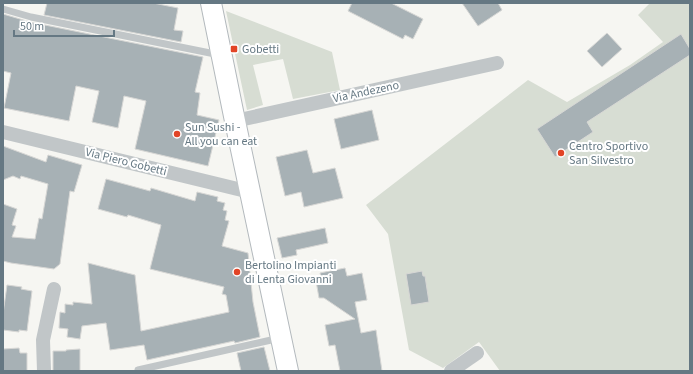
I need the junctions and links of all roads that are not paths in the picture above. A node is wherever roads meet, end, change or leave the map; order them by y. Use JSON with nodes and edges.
{"nodes":[{"id":1,"x":211,"y":3,"type":"edge"},
{"id":2,"x":3,"y":9,"type":"edge"},
{"id":3,"x":222,"y":55,"type":"junction"},
{"id":4,"x":497,"y":63,"type":"dead end"},
{"id":5,"x":234,"y":121,"type":"junction"},
{"id":6,"x":3,"y":132,"type":"edge"},
{"id":7,"x":250,"y":192,"type":"junction"},
{"id":8,"x":54,"y":289,"type":"dead end"},
{"id":9,"x":281,"y":338,"type":"junction"},
{"id":10,"x":477,"y":353,"type":"dead end"},
{"id":11,"x":138,"y":370,"type":"dead end"},
{"id":12,"x":44,"y":371,"type":"edge"},
{"id":13,"x":288,"y":371,"type":"edge"},
{"id":14,"x":451,"y":371,"type":"edge"}],
"edges":[{"from":1,"to":3,"type":"main road"},
{"from":2,"to":3,"type":"lane"},
{"from":3,"to":5,"type":"main road"},
{"from":4,"to":5,"type":"street","name":"Via Andezeno"},
{"from":5,"to":7,"type":"main road"},
{"from":6,"to":7,"type":"street","name":"Via Piero Gobetti"},
{"from":7,"to":9,"type":"main road"},
{"from":8,"to":12,"type":"street"},
{"from":9,"to":11,"type":"lane"},
{"from":9,"to":13,"type":"main road"},
{"from":10,"to":14,"type":"street"}]}
